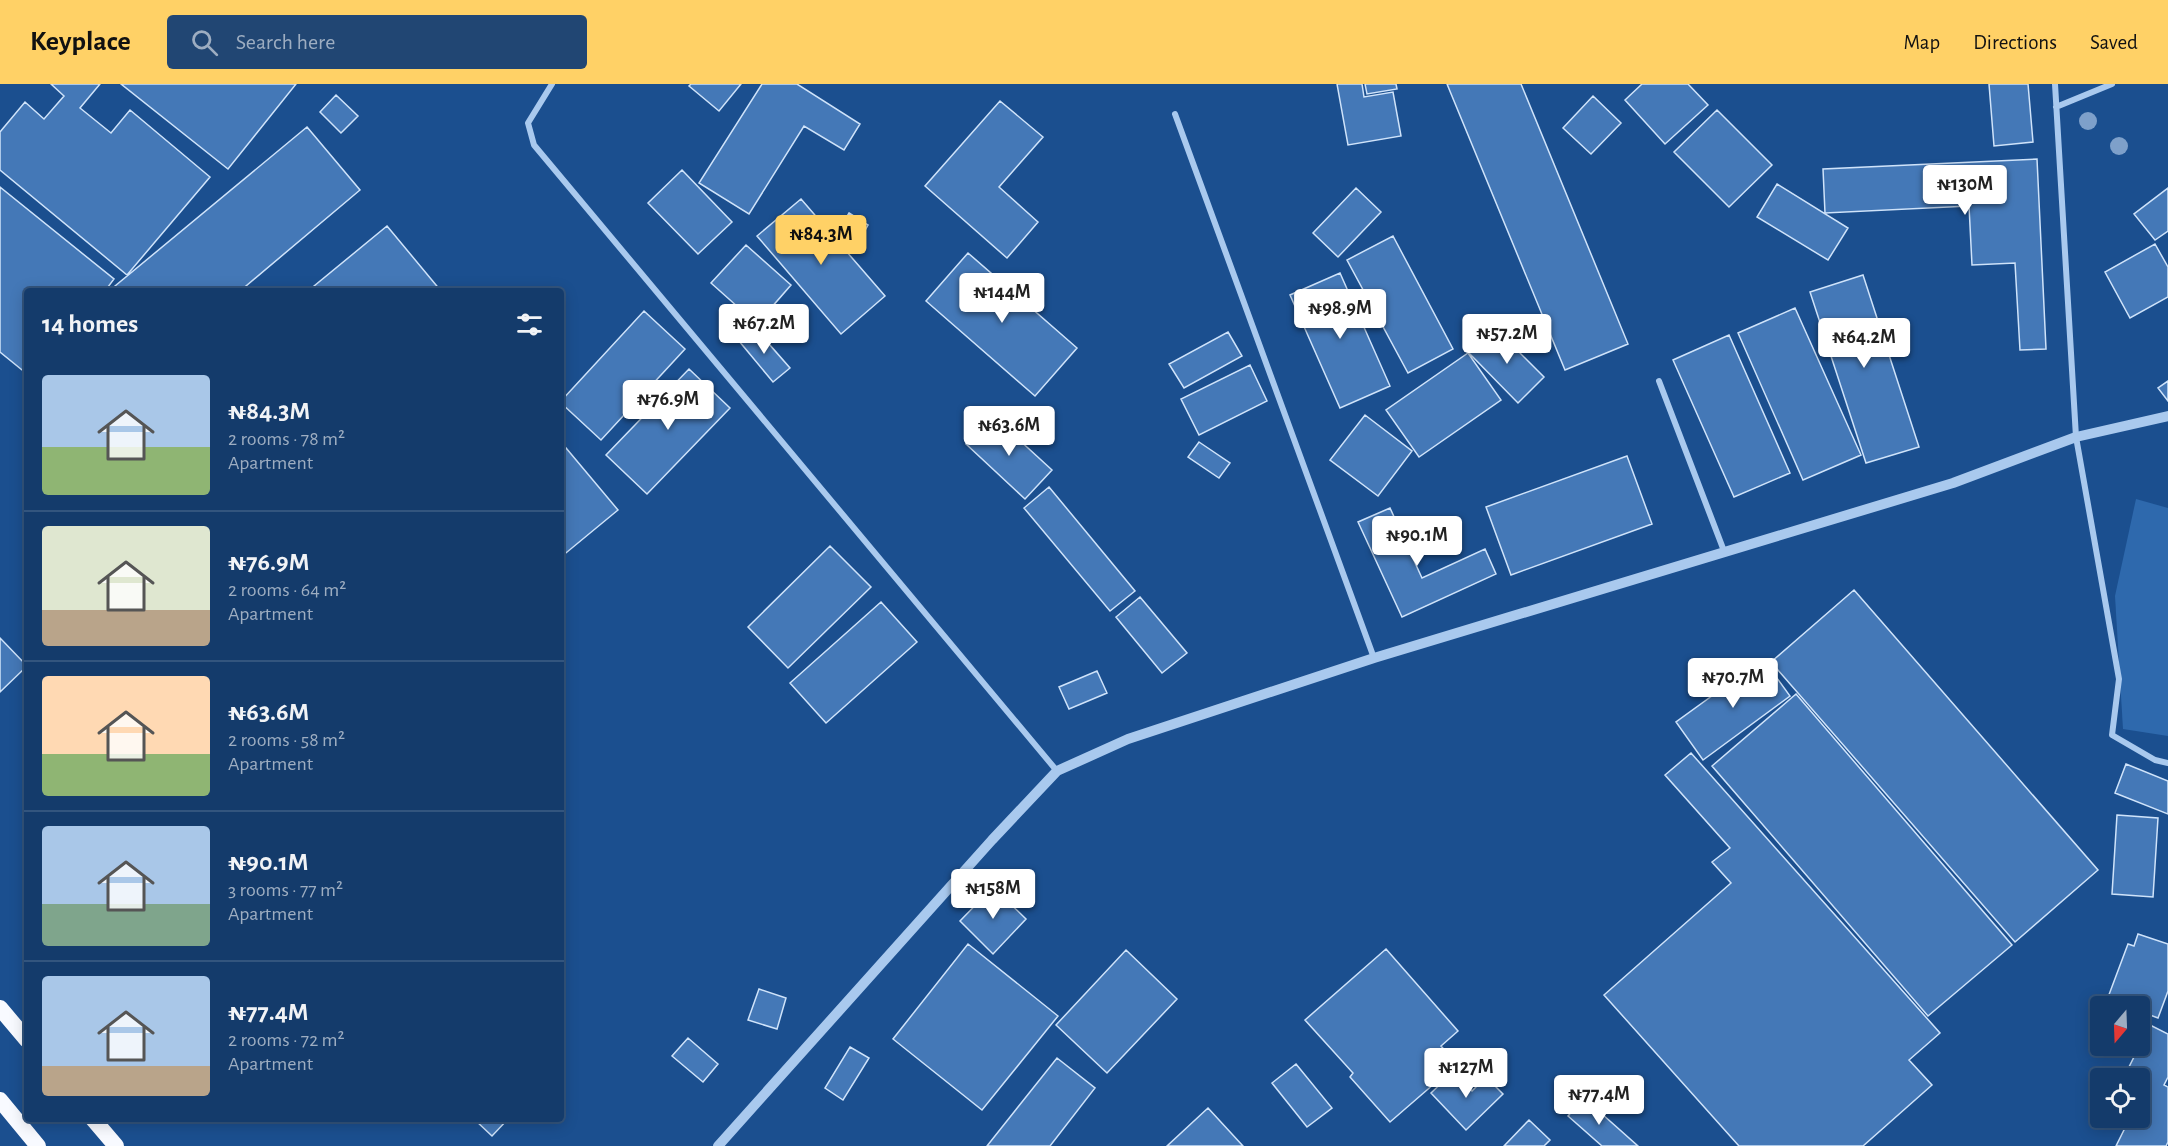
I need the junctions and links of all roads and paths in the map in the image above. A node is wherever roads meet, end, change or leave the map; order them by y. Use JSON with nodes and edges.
{"nodes":[{"id":1,"x":552,"y":84,"type":"edge"},
{"id":2,"x":2055,"y":84,"type":"edge"},
{"id":3,"x":2112,"y":84,"type":"edge"},
{"id":4,"x":2056,"y":107,"type":"junction"},
{"id":5,"x":1175,"y":114,"type":"dead end"},
{"id":6,"x":1659,"y":381,"type":"dead end"},
{"id":7,"x":2168,"y":416,"type":"edge"},
{"id":8,"x":2076,"y":437,"type":"junction"},
{"id":9,"x":1724,"y":551,"type":"junction"},
{"id":10,"x":1374,"y":658,"type":"junction"},
{"id":11,"x":2168,"y":763,"type":"edge"},
{"id":12,"x":1058,"y":771,"type":"junction"},
{"id":13,"x":0,"y":1008,"type":"edge"},
{"id":14,"x":24,"y":1036,"type":"edge"},
{"id":15,"x":0,"y":1100,"type":"edge"},
{"id":16,"x":96,"y":1122,"type":"edge"},
{"id":17,"x":38,"y":1146,"type":"edge"},
{"id":18,"x":116,"y":1146,"type":"edge"},
{"id":19,"x":718,"y":1146,"type":"edge"}],
"edges":[{"from":1,"to":12,"type":"street"},
{"from":2,"to":4,"type":"street"},
{"from":3,"to":4,"type":"street"},
{"from":4,"to":8,"type":"street"},
{"from":5,"to":10,"type":"street"},
{"from":6,"to":9,"type":"street"},
{"from":7,"to":8,"type":"street"},
{"from":8,"to":9,"type":"street"},
{"from":8,"to":11,"type":"street"},
{"from":9,"to":10,"type":"street"},
{"from":10,"to":12,"type":"street"},
{"from":12,"to":19,"type":"street"},
{"from":13,"to":14,"type":"highway"},
{"from":15,"to":17,"type":"highway"},
{"from":16,"to":18,"type":"highway"}]}
